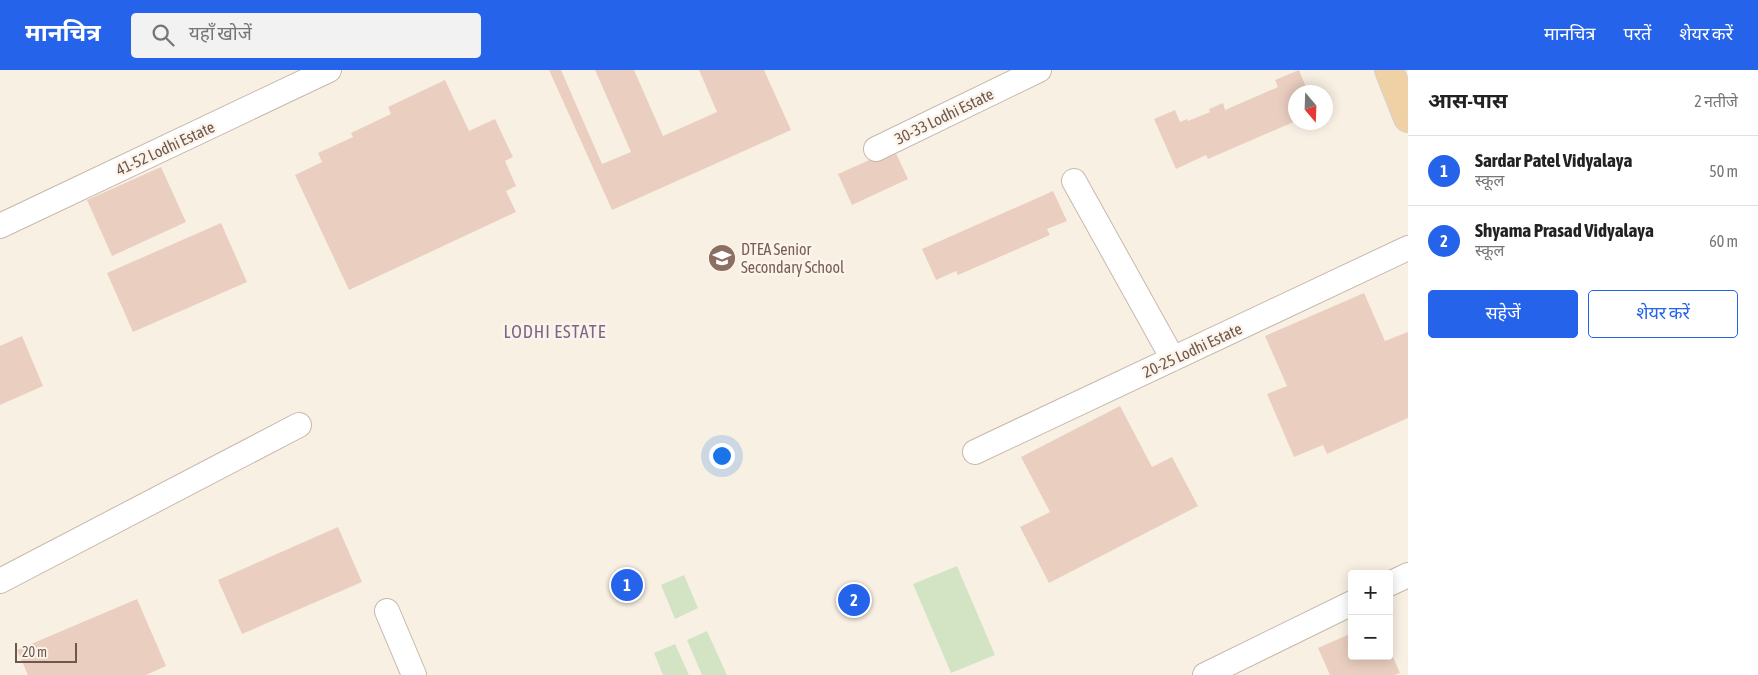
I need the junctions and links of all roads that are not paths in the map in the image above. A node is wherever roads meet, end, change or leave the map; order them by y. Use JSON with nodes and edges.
{"nodes":[{"id":1,"x":329,"y":70,"type":"edge"},
{"id":2,"x":1038,"y":70,"type":"edge"},
{"id":3,"x":1389,"y":70,"type":"edge"},
{"id":4,"x":1408,"y":118,"type":"edge"},
{"id":5,"x":876,"y":149,"type":"dead end"},
{"id":6,"x":1074,"y":181,"type":"dead end"},
{"id":7,"x":0,"y":226,"type":"edge"},
{"id":8,"x":1408,"y":248,"type":"edge"},
{"id":9,"x":1173,"y":359,"type":"junction"},
{"id":10,"x":299,"y":425,"type":"dead end"},
{"id":11,"x":975,"y":452,"type":"dead end"},
{"id":12,"x":1408,"y":575,"type":"edge"},
{"id":13,"x":0,"y":581,"type":"edge"},
{"id":14,"x":1393,"y":582,"type":"edge"},
{"id":15,"x":1348,"y":605,"type":"edge"},
{"id":16,"x":388,"y":611,"type":"dead end"},
{"id":17,"x":414,"y":675,"type":"edge"},
{"id":18,"x":1206,"y":675,"type":"edge"}],
"edges":[{"from":1,"to":7,"type":"street","name":"41-52 Lodhi Estate"},
{"from":2,"to":5,"type":"street","name":"30-33 Lodhi Estate"},
{"from":3,"to":4,"type":"main road"},
{"from":6,"to":9,"type":"street"},
{"from":8,"to":9,"type":"street","name":"20-25 Lodhi Estate"},
{"from":9,"to":11,"type":"street","name":"20-25 Lodhi Estate"},
{"from":10,"to":13,"type":"street"},
{"from":12,"to":14,"type":"street"},
{"from":15,"to":18,"type":"street"},
{"from":16,"to":17,"type":"street"}]}
